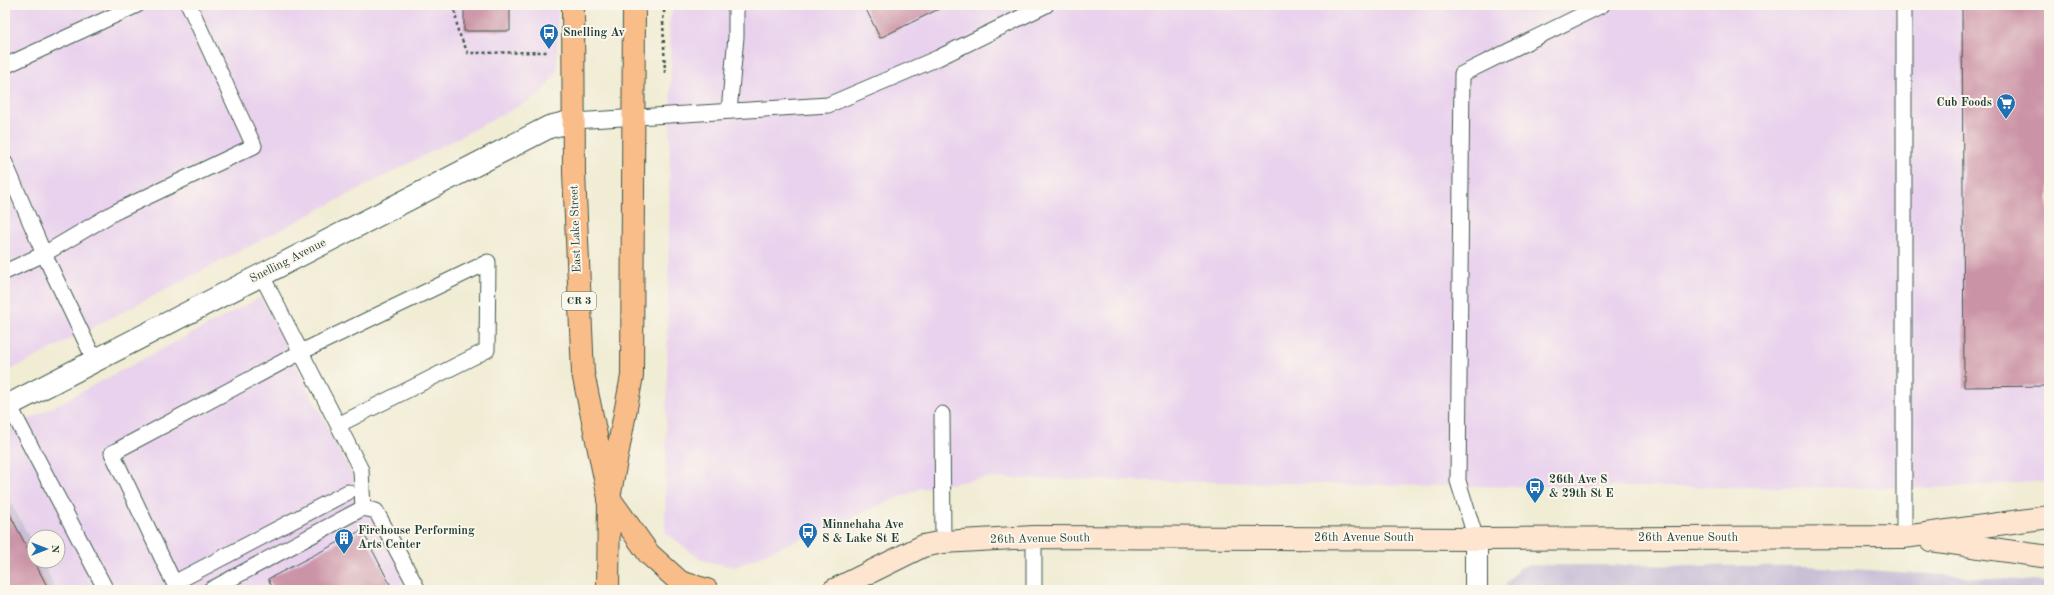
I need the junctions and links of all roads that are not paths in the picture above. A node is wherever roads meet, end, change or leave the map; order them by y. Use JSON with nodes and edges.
{"nodes":[{"id":1,"x":137,"y":5,"type":"edge"},
{"id":2,"x":189,"y":5,"type":"edge"},
{"id":3,"x":573,"y":5,"type":"edge"},
{"id":4,"x":634,"y":5,"type":"edge"},
{"id":5,"x":736,"y":5,"type":"edge"},
{"id":6,"x":1046,"y":5,"type":"edge"},
{"id":7,"x":1602,"y":5,"type":"edge"},
{"id":8,"x":1904,"y":5,"type":"edge"},
{"id":9,"x":5,"y":66,"type":"edge"},
{"id":10,"x":729,"y":111,"type":"junction"},
{"id":11,"x":634,"y":117,"type":"junction"},
{"id":12,"x":574,"y":121,"type":"junction"},
{"id":13,"x":5,"y":163,"type":"edge"},
{"id":14,"x":44,"y":254,"type":"junction"},
{"id":15,"x":5,"y":272,"type":"edge"},
{"id":16,"x":262,"y":274,"type":"junction"},
{"id":17,"x":301,"y":352,"type":"junction"},
{"id":18,"x":95,"y":361,"type":"junction"},
{"id":19,"x":7,"y":406,"type":"edge"},
{"id":20,"x":942,"y":414,"type":"dead end"},
{"id":21,"x":338,"y":425,"type":"junction"},
{"id":22,"x":348,"y":492,"type":"dead end"},
{"id":23,"x":609,"y":498,"type":"junction"},
{"id":24,"x":363,"y":508,"type":"junction"},
{"id":25,"x":2049,"y":517,"type":"edge"},
{"id":26,"x":1034,"y":537,"type":"junction"},
{"id":27,"x":1904,"y":537,"type":"junction"},
{"id":28,"x":1476,"y":539,"type":"junction"},
{"id":29,"x":943,"y":542,"type":"junction"},
{"id":30,"x":2049,"y":557,"type":"edge"},
{"id":31,"x":106,"y":590,"type":"edge"},
{"id":32,"x":210,"y":590,"type":"edge"},
{"id":33,"x":418,"y":590,"type":"edge"},
{"id":34,"x":608,"y":590,"type":"edge"},
{"id":35,"x":707,"y":590,"type":"edge"},
{"id":36,"x":834,"y":590,"type":"edge"},
{"id":37,"x":1034,"y":590,"type":"edge"},
{"id":38,"x":1476,"y":590,"type":"edge"}],
"edges":[{"from":1,"to":9,"type":"lane"},
{"from":2,"to":14,"type":"lane"},
{"from":3,"to":12,"type":"main road","name":"East Lake Street","number":"CR 3"},
{"from":4,"to":11,"type":"main road","name":"East Lake Street","number":"CR 3"},
{"from":5,"to":10,"type":"lane"},
{"from":6,"to":10,"type":"lane"},
{"from":7,"to":28,"type":"lane"},
{"from":8,"to":27,"type":"lane"},
{"from":10,"to":11,"type":"lane"},
{"from":11,"to":12,"type":"lane"},
{"from":11,"to":23,"type":"main road","name":"East Lake Street","number":"CR 3"},
{"from":12,"to":16,"type":"street","name":"Snelling Avenue"},
{"from":12,"to":23,"type":"main road","name":"East Lake Street","number":"CR 3"},
{"from":13,"to":14,"type":"lane"},
{"from":14,"to":15,"type":"lane"},
{"from":14,"to":18,"type":"lane"},
{"from":16,"to":17,"type":"lane"},
{"from":16,"to":18,"type":"street","name":"Snelling Avenue"},
{"from":17,"to":21,"type":"lane"},
{"from":17,"to":21,"type":"lane"},
{"from":17,"to":22,"type":"lane"},
{"from":18,"to":19,"type":"street","name":"Snelling Avenue"},
{"from":19,"to":31,"type":"lane"},
{"from":20,"to":29,"type":"lane"},
{"from":21,"to":24,"type":"lane"},
{"from":23,"to":34,"type":"main road","name":"East Lake Street","number":"CR 3"},
{"from":23,"to":35,"type":"main road"},
{"from":24,"to":32,"type":"lane"},
{"from":24,"to":33,"type":"lane"},
{"from":25,"to":27,"type":"main road","name":"26th Avenue South"},
{"from":26,"to":28,"type":"main road","name":"26th Avenue South"},
{"from":26,"to":29,"type":"main road","name":"26th Avenue South"},
{"from":26,"to":37,"type":"lane"},
{"from":27,"to":28,"type":"main road","name":"26th Avenue South"},
{"from":27,"to":30,"type":"main road","name":"26th Avenue South"},
{"from":28,"to":38,"type":"street"},
{"from":29,"to":36,"type":"main road","name":"26th Avenue South"}]}
